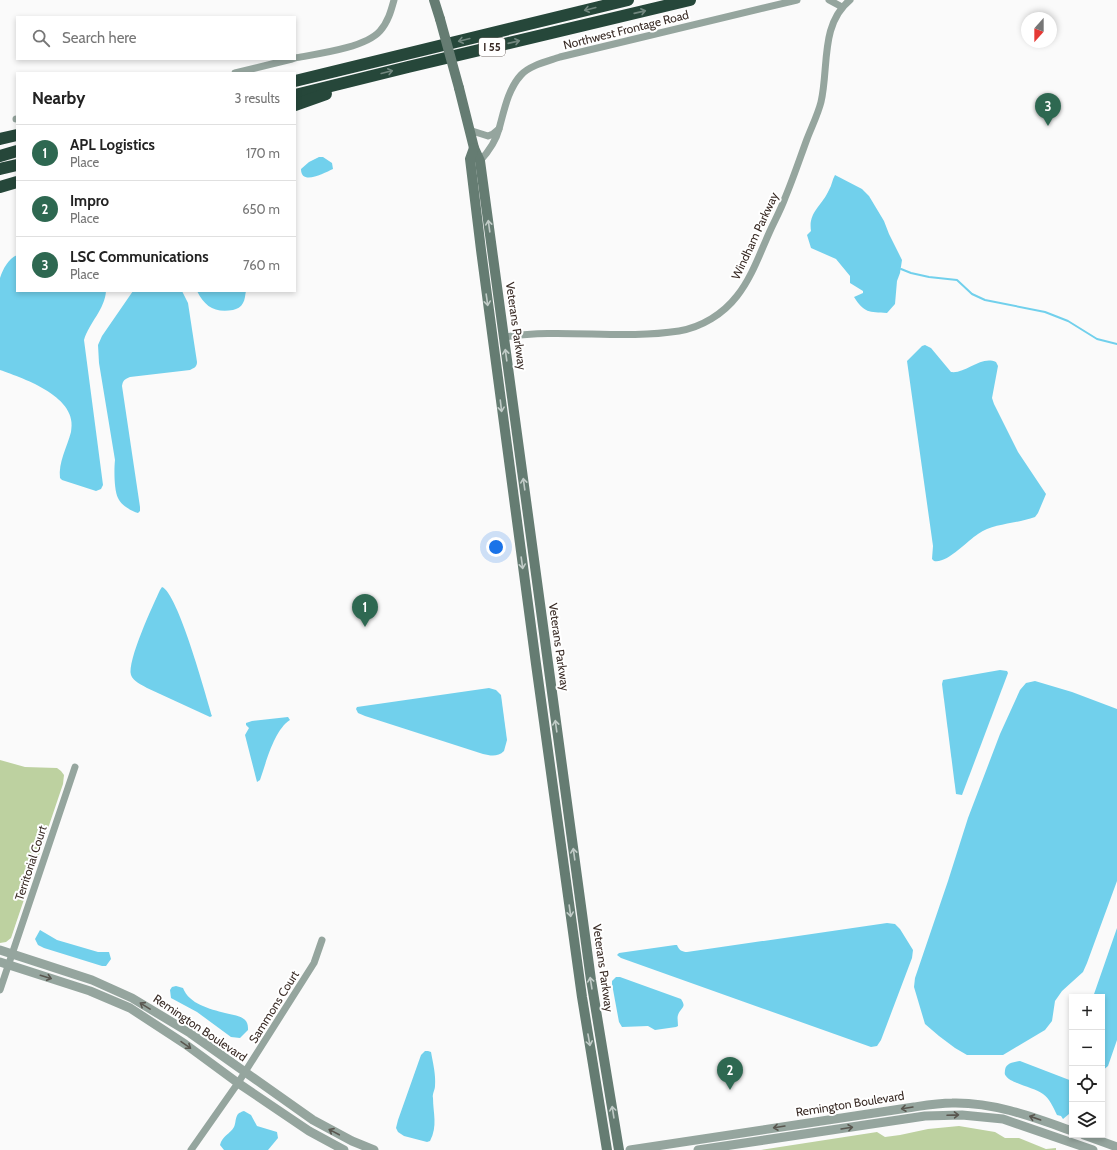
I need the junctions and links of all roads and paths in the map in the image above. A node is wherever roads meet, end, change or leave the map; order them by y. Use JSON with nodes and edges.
{"nodes":[{"id":1,"x":394,"y":0,"type":"edge"},
{"id":2,"x":434,"y":0,"type":"edge"},
{"id":3,"x":628,"y":0,"type":"edge"},
{"id":4,"x":690,"y":0,"type":"edge"},
{"id":5,"x":797,"y":0,"type":"edge"},
{"id":6,"x":829,"y":0,"type":"edge"},
{"id":7,"x":850,"y":0,"type":"edge"},
{"id":8,"x":842,"y":7,"type":"junction"},
{"id":9,"x":296,"y":58,"type":"edge"},
{"id":10,"x":288,"y":60,"type":"edge"},
{"id":11,"x":363,"y":64,"type":"junction"},
{"id":12,"x":239,"y":72,"type":"edge"},
{"id":13,"x":296,"y":76,"type":"edge"},
{"id":14,"x":367,"y":77,"type":"junction"},
{"id":15,"x":296,"y":81,"type":"edge"},
{"id":16,"x":296,"y":95,"type":"edge"},
{"id":17,"x":296,"y":104,"type":"edge"},
{"id":18,"x":499,"y":129,"type":"junction"},
{"id":19,"x":469,"y":130,"type":"junction"},
{"id":20,"x":16,"y":135,"type":"edge"},
{"id":21,"x":0,"y":139,"type":"edge"},
{"id":22,"x":474,"y":148,"type":"junction"},
{"id":23,"x":16,"y":151,"type":"edge"},
{"id":24,"x":0,"y":156,"type":"edge"},
{"id":25,"x":480,"y":161,"type":"junction"},
{"id":26,"x":16,"y":165,"type":"edge"},
{"id":27,"x":0,"y":169,"type":"edge"},
{"id":28,"x":16,"y":182,"type":"edge"},
{"id":29,"x":0,"y":187,"type":"edge"},
{"id":30,"x":504,"y":337,"type":"junction"},
{"id":31,"x":75,"y":767,"type":"dead end"},
{"id":32,"x":322,"y":940,"type":"dead end"},
{"id":33,"x":0,"y":950,"type":"edge"},
{"id":34,"x":13,"y":954,"type":"junction"},
{"id":35,"x":4,"y":964,"type":"edge"},
{"id":36,"x":0,"y":990,"type":"edge"},
{"id":37,"x":245,"y":1072,"type":"junction"},
{"id":38,"x":238,"y":1083,"type":"junction"},
{"id":39,"x":1069,"y":1130,"type":"edge"},
{"id":40,"x":1092,"y":1138,"type":"edge"},
{"id":41,"x":1117,"y":1147,"type":"edge"},
{"id":42,"x":191,"y":1150,"type":"edge"},
{"id":43,"x":344,"y":1150,"type":"edge"},
{"id":44,"x":371,"y":1150,"type":"edge"},
{"id":45,"x":607,"y":1150,"type":"edge"},
{"id":46,"x":619,"y":1150,"type":"edge"},
{"id":47,"x":630,"y":1150,"type":"edge"},
{"id":48,"x":698,"y":1150,"type":"edge"},
{"id":49,"x":1093,"y":1150,"type":"edge"}],
"edges":[{"from":1,"to":9,"type":"street"},
{"from":2,"to":19,"type":"main road","name":"Veterans Parkway","bridge":true},
{"from":3,"to":11,"type":"highway","number":"I 55","one_way":true},
{"from":14,"to":4,"type":"highway","number":"I 55","one_way":true},
{"from":5,"to":18,"type":"street","name":"Northwest Frontage Road"},
{"from":6,"to":8,"type":"street"},
{"from":7,"to":8,"type":"street","name":"Windham Parkway"},
{"from":8,"to":30,"type":"street","name":"Windham Parkway"},
{"from":10,"to":12,"type":"street"},
{"from":11,"to":13,"type":"highway"},
{"from":11,"to":15,"type":"highway","number":"I 55"},
{"from":14,"to":16,"type":"highway","number":"I 55"},
{"from":14,"to":17,"type":"highway"},
{"from":18,"to":19,"type":"street"},
{"from":18,"to":25,"type":"street","name":"Northwest Frontage Road"},
{"from":19,"to":22,"type":"main road","name":"Veterans Parkway"},
{"from":20,"to":21,"type":"highway"},
{"from":22,"to":25,"type":"main road","name":"Veterans Parkway"},
{"from":22,"to":45,"type":"main road","name":"Veterans Parkway","one_way":true},
{"from":23,"to":24,"type":"highway"},
{"from":30,"to":25,"type":"main road","name":"Veterans Parkway","one_way":true},
{"from":26,"to":27,"type":"highway"},
{"from":28,"to":29,"type":"highway"},
{"from":46,"to":30,"type":"main road","name":"Veterans Parkway","one_way":true},
{"from":31,"to":34,"type":"street","name":"Territorial Court"},
{"from":32,"to":37,"type":"street","name":"Sammons Court"},
{"from":33,"to":34,"type":"street","name":"Remington Boulevard"},
{"from":34,"to":35,"type":"street","name":"Territorial Court"},
{"from":37,"to":34,"type":"street","name":"Remington Boulevard","one_way":true},
{"from":35,"to":36,"type":"street","name":"Territorial Court"},
{"from":35,"to":38,"type":"street","name":"Remington Boulevard","one_way":true},
{"from":37,"to":38,"type":"street","name":"Sammons Court"},
{"from":44,"to":37,"type":"street","name":"Remington Boulevard","one_way":true},
{"from":38,"to":42,"type":"street","name":"Sammons Court"},
{"from":38,"to":43,"type":"street","name":"Remington Boulevard"},
{"from":39,"to":47,"type":"street","name":"Remington Boulevard","one_way":true},
{"from":40,"to":41,"type":"street"},
{"from":48,"to":49,"type":"street","name":"Remington Boulevard","one_way":true}]}
